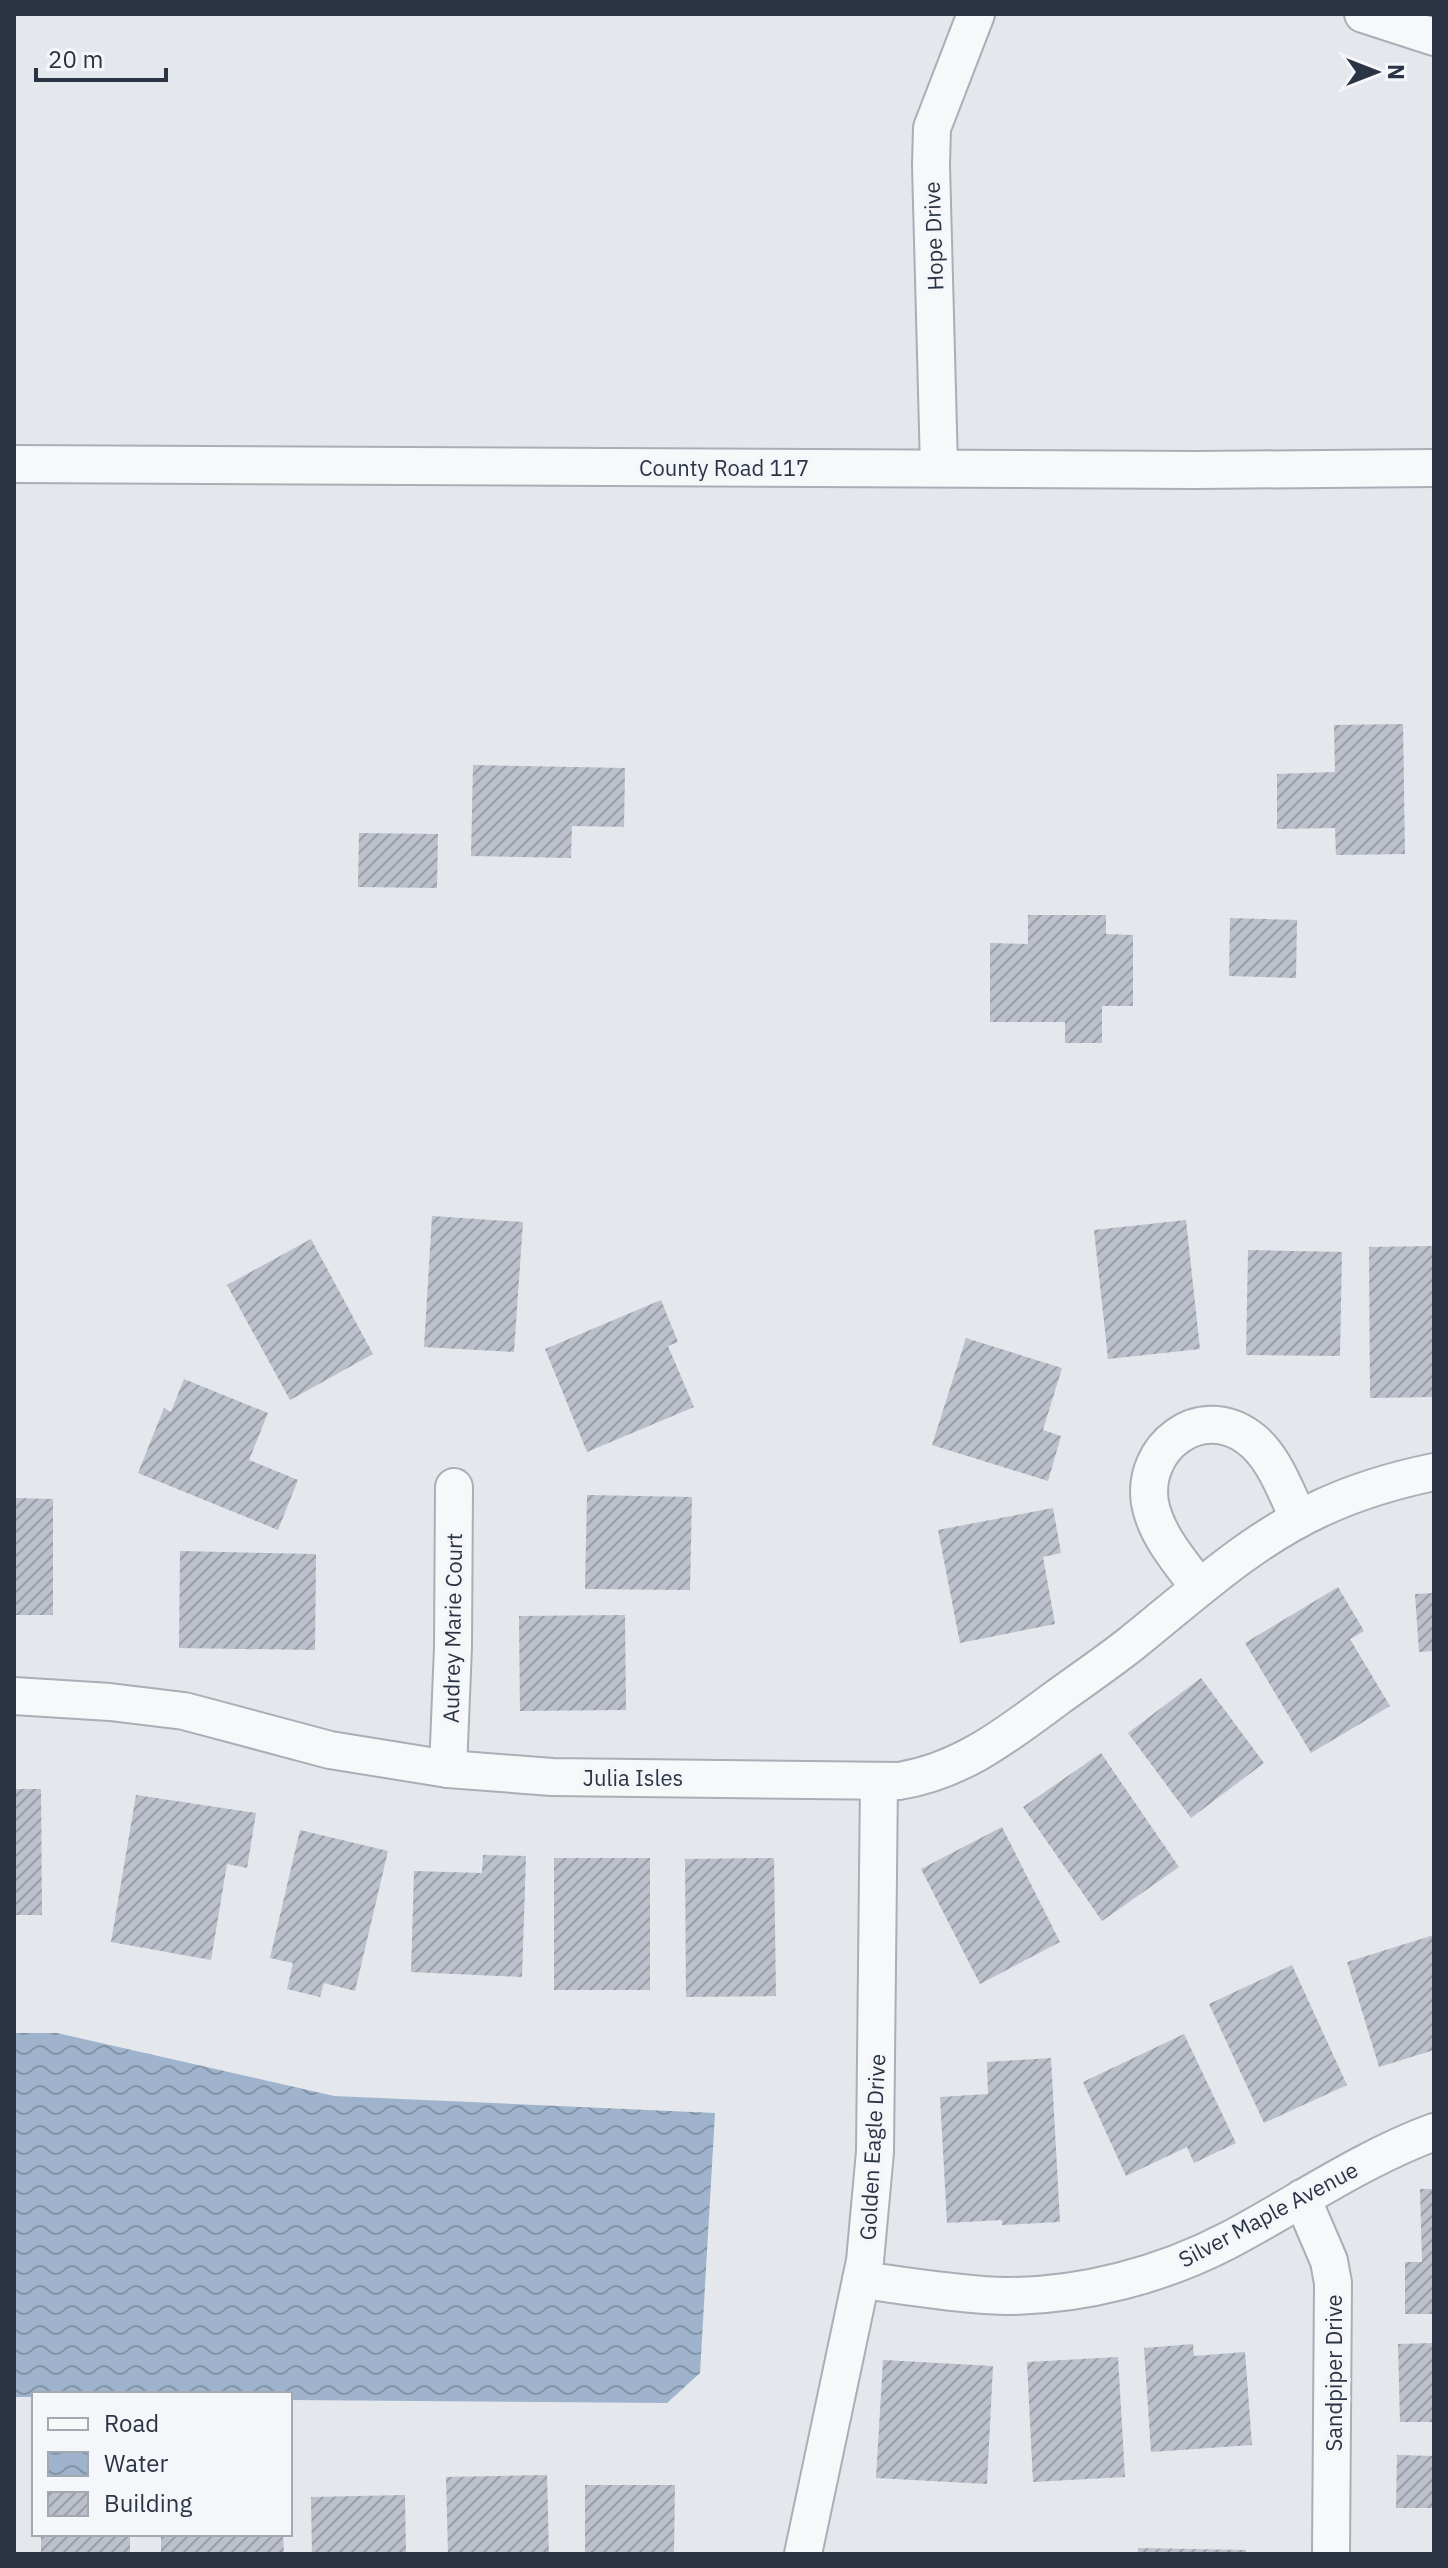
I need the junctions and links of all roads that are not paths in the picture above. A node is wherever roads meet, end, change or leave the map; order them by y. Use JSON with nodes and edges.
{"nodes":[{"id":1,"x":976,"y":14,"type":"edge"},
{"id":2,"x":1363,"y":14,"type":"edge"},
{"id":3,"x":1434,"y":37,"type":"edge"},
{"id":4,"x":14,"y":464,"type":"edge"},
{"id":5,"x":939,"y":467,"type":"junction"},
{"id":6,"x":1434,"y":468,"type":"edge"},
{"id":7,"x":1434,"y":1472,"type":"edge"},
{"id":8,"x":454,"y":1487,"type":"dead end"},
{"id":9,"x":1299,"y":1519,"type":"junction"},
{"id":10,"x":1199,"y":1587,"type":"junction"},
{"id":11,"x":14,"y":1696,"type":"edge"},
{"id":12,"x":448,"y":1769,"type":"junction"},
{"id":13,"x":879,"y":1781,"type":"junction"},
{"id":14,"x":1434,"y":2132,"type":"edge"},
{"id":15,"x":1302,"y":2198,"type":"junction"},
{"id":16,"x":861,"y":2280,"type":"junction"},
{"id":17,"x":803,"y":2554,"type":"edge"},
{"id":18,"x":1331,"y":2554,"type":"edge"}],
"edges":[{"from":1,"to":5,"type":"street","name":"Hope Drive"},
{"from":2,"to":3,"type":"street"},
{"from":4,"to":5,"type":"street","name":"County Road 117"},
{"from":5,"to":6,"type":"street","name":"County Road 117"},
{"from":7,"to":9,"type":"street","name":"Julia Isles"},
{"from":8,"to":12,"type":"street","name":"Audrey Marie Court"},
{"from":9,"to":10,"type":"street","name":"Julia Isles"},
{"from":9,"to":10,"type":"street"},
{"from":10,"to":13,"type":"street","name":"Julia Isles"},
{"from":11,"to":12,"type":"street","name":"Julia Isles"},
{"from":12,"to":13,"type":"street","name":"Julia Isles"},
{"from":13,"to":16,"type":"street","name":"Golden Eagle Drive"},
{"from":14,"to":15,"type":"street","name":"Silver Maple Avenue"},
{"from":15,"to":16,"type":"street","name":"Silver Maple Avenue"},
{"from":15,"to":18,"type":"street","name":"Sandpiper Drive"},
{"from":16,"to":17,"type":"street","name":"Golden Eagle Drive"}]}
